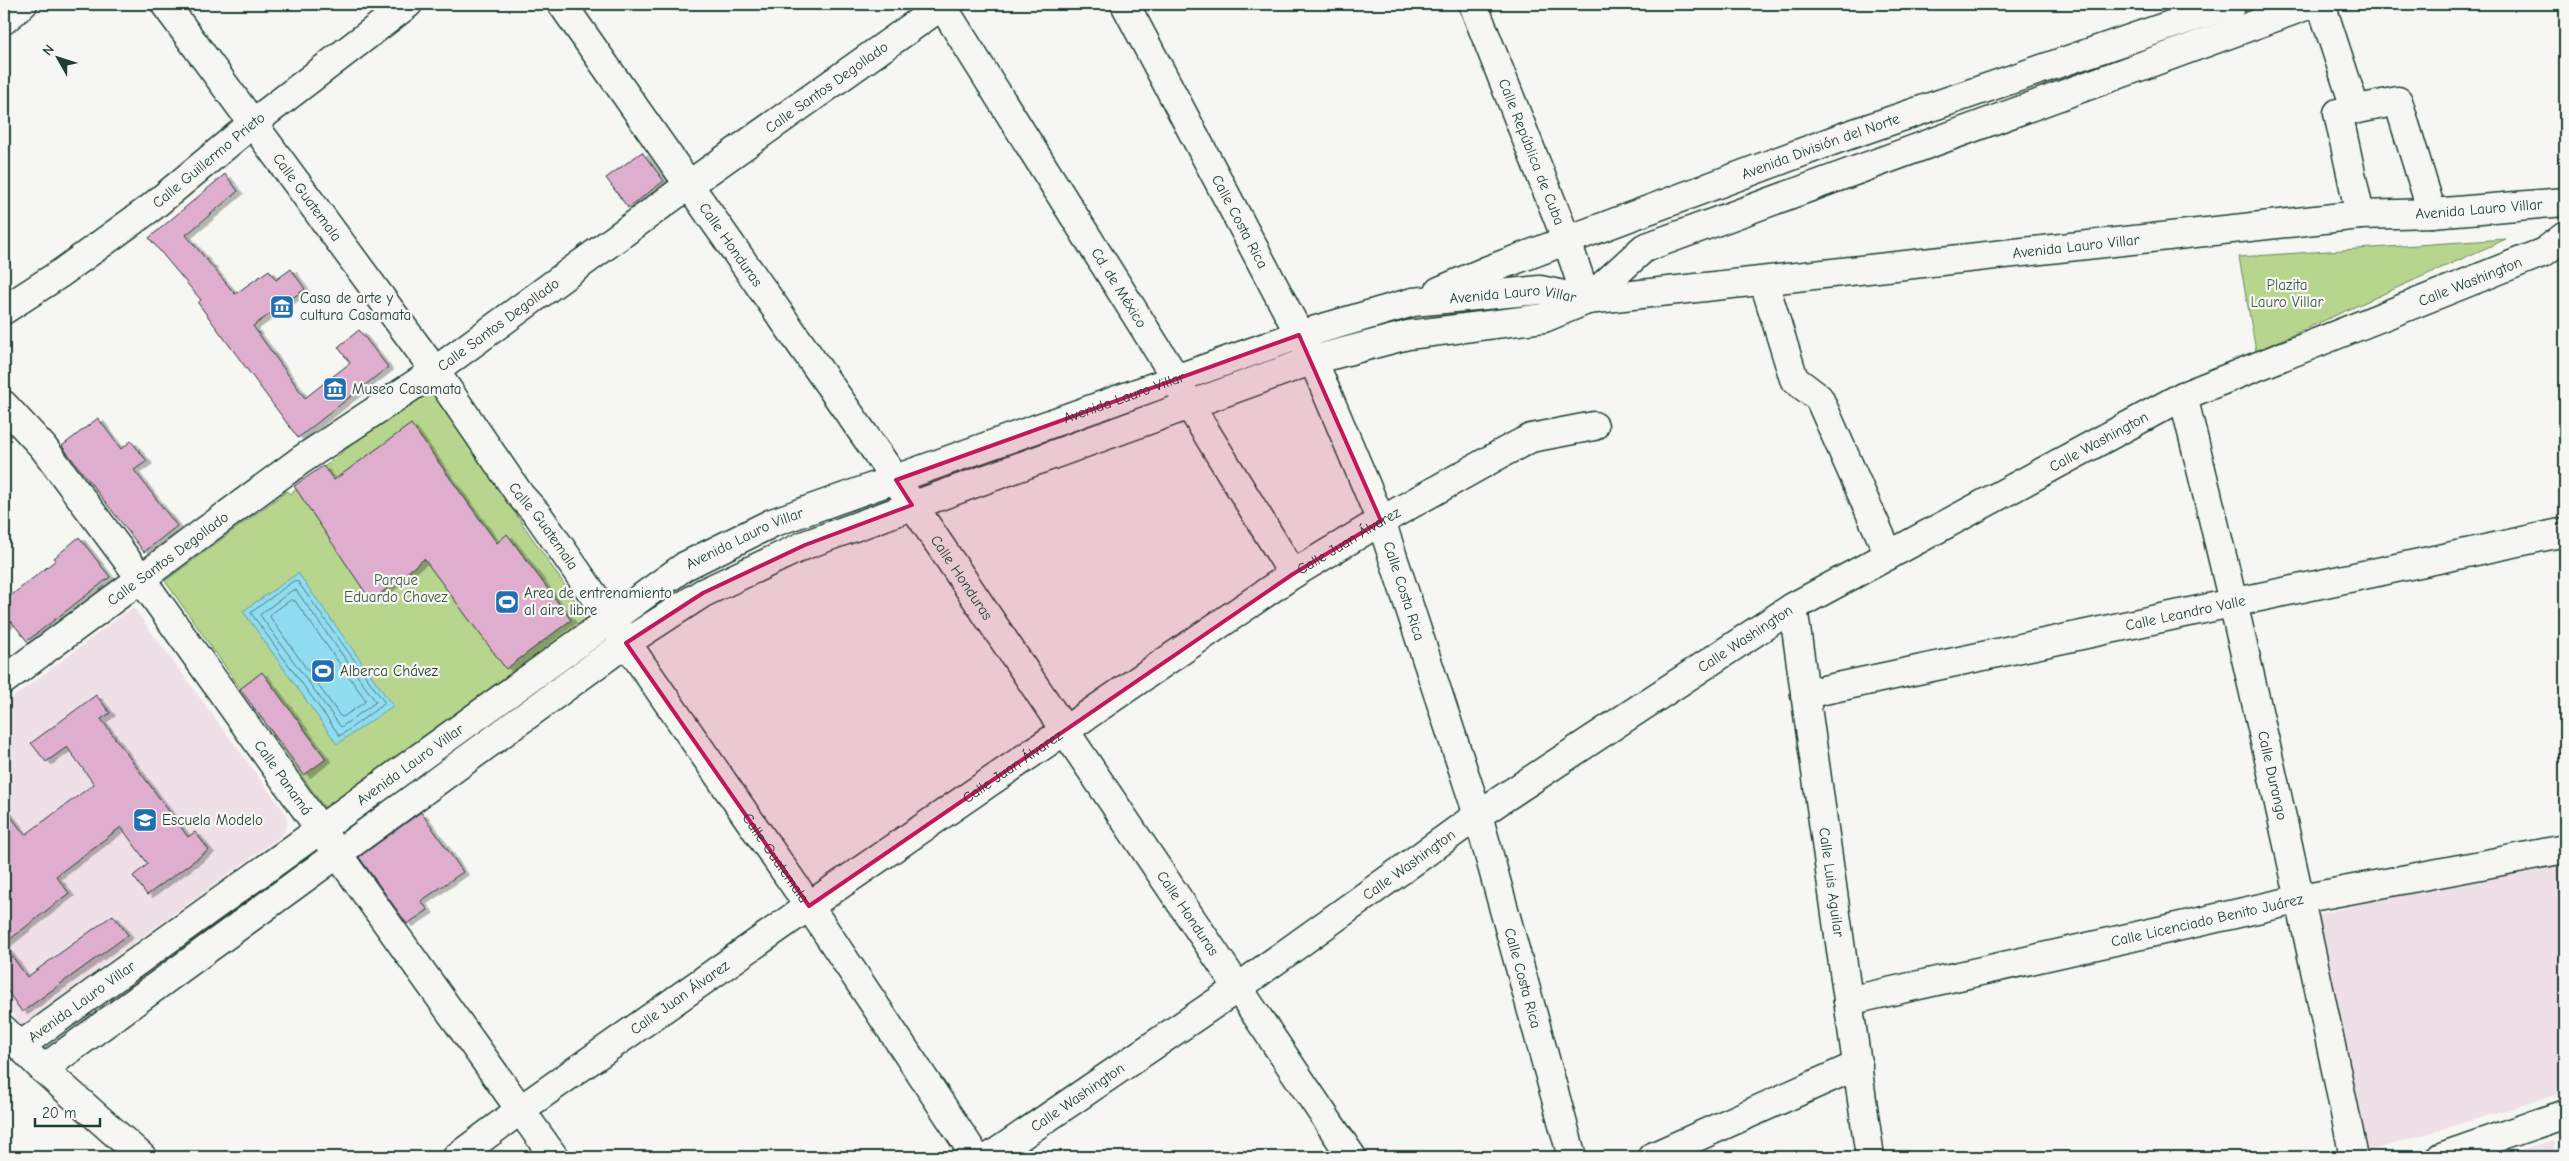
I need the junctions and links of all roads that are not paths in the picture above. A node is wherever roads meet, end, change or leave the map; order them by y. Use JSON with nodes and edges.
{"nodes":[{"id":1,"x":23,"y":4,"type":"edge"},
{"id":2,"x":165,"y":4,"type":"edge"},
{"id":3,"x":408,"y":4,"type":"edge"},
{"id":4,"x":562,"y":4,"type":"edge"},
{"id":5,"x":942,"y":4,"type":"edge"},
{"id":6,"x":1125,"y":4,"type":"edge"},
{"id":7,"x":1473,"y":4,"type":"edge"},
{"id":8,"x":2232,"y":4,"type":"edge"},
{"id":9,"x":2311,"y":4,"type":"edge"},
{"id":10,"x":2321,"y":4,"type":"edge"},
{"id":11,"x":2273,"y":10,"type":"edge"},
{"id":12,"x":4,"y":20,"type":"edge"},
{"id":13,"x":2355,"y":108,"type":"junction"},
{"id":14,"x":253,"y":123,"type":"junction"},
{"id":15,"x":1840,"y":138,"type":"junction"},
{"id":16,"x":1852,"y":173,"type":"junction"},
{"id":17,"x":690,"y":184,"type":"junction"},
{"id":18,"x":2565,"y":202,"type":"edge"},
{"id":19,"x":2432,"y":212,"type":"junction"},
{"id":20,"x":2360,"y":215,"type":"junction"},
{"id":21,"x":2565,"y":236,"type":"edge"},
{"id":22,"x":1567,"y":242,"type":"junction"},
{"id":23,"x":1764,"y":282,"type":"junction"},
{"id":24,"x":1588,"y":300,"type":"junction"},
{"id":25,"x":1413,"y":302,"type":"junction"},
{"id":26,"x":4,"y":310,"type":"edge"},
{"id":27,"x":1299,"y":335,"type":"junction"},
{"id":28,"x":1313,"y":360,"type":"junction"},
{"id":29,"x":434,"y":371,"type":"junction"},
{"id":30,"x":1176,"y":378,"type":"junction"},
{"id":31,"x":2183,"y":396,"type":"junction"},
{"id":32,"x":4,"y":405,"type":"edge"},
{"id":33,"x":1190,"y":406,"type":"junction"},
{"id":34,"x":1594,"y":426,"type":"dead end"},
{"id":35,"x":896,"y":480,"type":"junction"},
{"id":36,"x":912,"y":505,"type":"junction"},
{"id":37,"x":1380,"y":521,"type":"junction"},
{"id":38,"x":2565,"y":532,"type":"edge"},
{"id":39,"x":1889,"y":555,"type":"junction"},
{"id":40,"x":1294,"y":574,"type":"junction"},
{"id":41,"x":142,"y":580,"type":"junction"},
{"id":42,"x":2235,"y":604,"type":"junction"},
{"id":43,"x":1793,"y":607,"type":"junction"},
{"id":44,"x":609,"y":621,"type":"junction"},
{"id":45,"x":626,"y":644,"type":"junction"},
{"id":46,"x":4,"y":680,"type":"edge"},
{"id":47,"x":1805,"y":694,"type":"junction"},
{"id":48,"x":1064,"y":731,"type":"junction"},
{"id":49,"x":1478,"y":815,"type":"junction"},
{"id":50,"x":319,"y":828,"type":"junction"},
{"id":51,"x":2565,"y":849,"type":"edge"},
{"id":52,"x":337,"y":854,"type":"junction"},
{"id":53,"x":2301,"y":899,"type":"junction"},
{"id":54,"x":809,"y":906,"type":"junction"},
{"id":55,"x":1239,"y":987,"type":"junction"},
{"id":56,"x":1848,"y":1001,"type":"junction"},
{"id":57,"x":12,"y":1038,"type":"edge"},
{"id":58,"x":1858,"y":1065,"type":"junction"},
{"id":59,"x":43,"y":1069,"type":"junction"},
{"id":60,"x":520,"y":1110,"type":"junction"},
{"id":61,"x":2565,"y":1114,"type":"edge"},
{"id":62,"x":142,"y":1157,"type":"edge"},
{"id":63,"x":457,"y":1157,"type":"edge"},
{"id":64,"x":554,"y":1157,"type":"edge"},
{"id":65,"x":976,"y":1157,"type":"edge"},
{"id":66,"x":990,"y":1157,"type":"edge"},
{"id":67,"x":1352,"y":1157,"type":"edge"},
{"id":68,"x":1572,"y":1157,"type":"edge"},
{"id":69,"x":1652,"y":1157,"type":"edge"},
{"id":70,"x":1870,"y":1157,"type":"edge"},
{"id":71,"x":2354,"y":1157,"type":"edge"},
{"id":72,"x":2441,"y":1157,"type":"edge"}],
"edges":[{"from":1,"to":12,"type":"street"},
{"from":2,"to":14,"type":"street","name":"Calle Guatemala"},
{"from":3,"to":14,"type":"street","name":"Calle Guillermo Prieto"},
{"from":4,"to":17,"type":"street","name":"Calle Honduras"},
{"from":5,"to":17,"type":"street","name":"Calle Santos Degollado"},
{"from":5,"to":30,"type":"street","name":"Cd. de México"},
{"from":6,"to":27,"type":"street","name":"Calle Costa Rica"},
{"from":7,"to":22,"type":"street","name":"Calle República de Cuba"},
{"from":8,"to":15,"type":"street","name":"Avenida División del Norte"},
{"from":9,"to":11,"type":"street"},
{"from":10,"to":13,"type":"street"},
{"from":11,"to":16,"type":"street"},
{"from":13,"to":19,"type":"street"},
{"from":13,"to":20,"type":"street"},
{"from":14,"to":26,"type":"street","name":"Calle Guillermo Prieto"},
{"from":14,"to":29,"type":"street","name":"Calle Guatemala"},
{"from":15,"to":16,"type":"street"},
{"from":15,"to":22,"type":"street","name":"Avenida División del Norte"},
{"from":16,"to":24,"type":"street"},
{"from":17,"to":29,"type":"street","name":"Calle Santos Degollado"},
{"from":17,"to":35,"type":"street","name":"Calle Honduras"},
{"from":18,"to":19,"type":"street","name":"Avenida Lauro Villar"},
{"from":19,"to":20,"type":"street","name":"Avenida Lauro Villar"},
{"from":20,"to":23,"type":"street","name":"Avenida Lauro Villar"},
{"from":21,"to":31,"type":"street","name":"Calle Washington"},
{"from":22,"to":24,"type":"street","name":"Calle República de Cuba"},
{"from":22,"to":25,"type":"street","name":"Avenida División del Norte"},
{"from":23,"to":24,"type":"street","name":"Avenida Lauro Villar"},
{"from":23,"to":39,"type":"street"},
{"from":24,"to":25,"type":"street","name":"Avenida Lauro Villar"},
{"from":24,"to":28,"type":"street","name":"Avenida Lauro Villar"},
{"from":25,"to":27,"type":"street","name":"Avenida Lauro Villar"},
{"from":27,"to":28,"type":"street","name":"Calle Costa Rica"},
{"from":27,"to":30,"type":"street","name":"Avenida Lauro Villar"},
{"from":28,"to":33,"type":"street","name":"Avenida Lauro Villar"},
{"from":28,"to":37,"type":"street","name":"Calle Costa Rica"},
{"from":29,"to":41,"type":"street","name":"Calle Santos Degollado"},
{"from":29,"to":44,"type":"street","name":"Calle Guatemala"},
{"from":30,"to":33,"type":"street","name":"Cd. de México"},
{"from":30,"to":35,"type":"street","name":"Avenida Lauro Villar"},
{"from":31,"to":39,"type":"street","name":"Calle Washington"},
{"from":31,"to":42,"type":"street","name":"Calle Durango"},
{"from":32,"to":41,"type":"street","name":"Calle Panamá"},
{"from":33,"to":36,"type":"street","name":"Avenida Lauro Villar"},
{"from":33,"to":40,"type":"street","name":"Cd. de México"},
{"from":34,"to":37,"type":"street","name":"Calle Juan Álvarez"},
{"from":35,"to":36,"type":"street","name":"Calle Honduras"},
{"from":35,"to":44,"type":"street","name":"Avenida Lauro Villar"},
{"from":36,"to":45,"type":"street","name":"Avenida Lauro Villar"},
{"from":36,"to":48,"type":"street","name":"Calle Honduras"},
{"from":37,"to":40,"type":"street","name":"Calle Juan Álvarez"},
{"from":37,"to":49,"type":"street","name":"Calle Costa Rica"},
{"from":38,"to":42,"type":"street","name":"Calle Leandro Valle"},
{"from":39,"to":43,"type":"street","name":"Calle Washington"},
{"from":40,"to":48,"type":"street","name":"Calle Juan Álvarez"},
{"from":41,"to":46,"type":"street","name":"Calle Santos Degollado"},
{"from":41,"to":50,"type":"street","name":"Calle Panamá"},
{"from":42,"to":47,"type":"street","name":"Calle Leandro Valle"},
{"from":42,"to":53,"type":"street","name":"Calle Durango"},
{"from":43,"to":47,"type":"street","name":"Calle Luis Aguilar"},
{"from":43,"to":49,"type":"street","name":"Calle Washington"},
{"from":44,"to":45,"type":"street","name":"Calle Guatemala"},
{"from":44,"to":50,"type":"street","name":"Avenida Lauro Villar"},
{"from":45,"to":52,"type":"street","name":"Avenida Lauro Villar"},
{"from":45,"to":54,"type":"street","name":"Calle Guatemala"},
{"from":47,"to":56,"type":"street","name":"Calle Luis Aguilar"},
{"from":48,"to":54,"type":"street","name":"Calle Juan Álvarez"},
{"from":48,"to":55,"type":"street","name":"Calle Honduras"},
{"from":49,"to":55,"type":"street","name":"Calle Washington"},
{"from":49,"to":68,"type":"street","name":"Calle Costa Rica"},
{"from":50,"to":52,"type":"street","name":"Calle Panamá"},
{"from":50,"to":57,"type":"street","name":"Avenida Lauro Villar"},
{"from":51,"to":53,"type":"street","name":"Calle Licenciado Benito Juárez"},
{"from":52,"to":59,"type":"street","name":"Avenida Lauro Villar"},
{"from":52,"to":60,"type":"street","name":"Calle Panamá"},
{"from":53,"to":56,"type":"street","name":"Calle Licenciado Benito Juárez"},
{"from":53,"to":71,"type":"street","name":"Calle Durango"},
{"from":54,"to":60,"type":"street","name":"Calle Juan Álvarez"},
{"from":54,"to":65,"type":"street","name":"Calle Guatemala"},
{"from":55,"to":66,"type":"street","name":"Calle Washington"},
{"from":55,"to":67,"type":"street","name":"Calle Honduras"},
{"from":56,"to":58,"type":"street","name":"Calle Luis Aguilar"},
{"from":57,"to":59,"type":"street"},
{"from":58,"to":69,"type":"street"},
{"from":58,"to":70,"type":"street","name":"Calle Luis Aguilar"},
{"from":59,"to":62,"type":"street"},
{"from":60,"to":63,"type":"street","name":"Calle Juan Álvarez"},
{"from":60,"to":64,"type":"street","name":"Calle Panamá"},
{"from":61,"to":72,"type":"street"}]}
